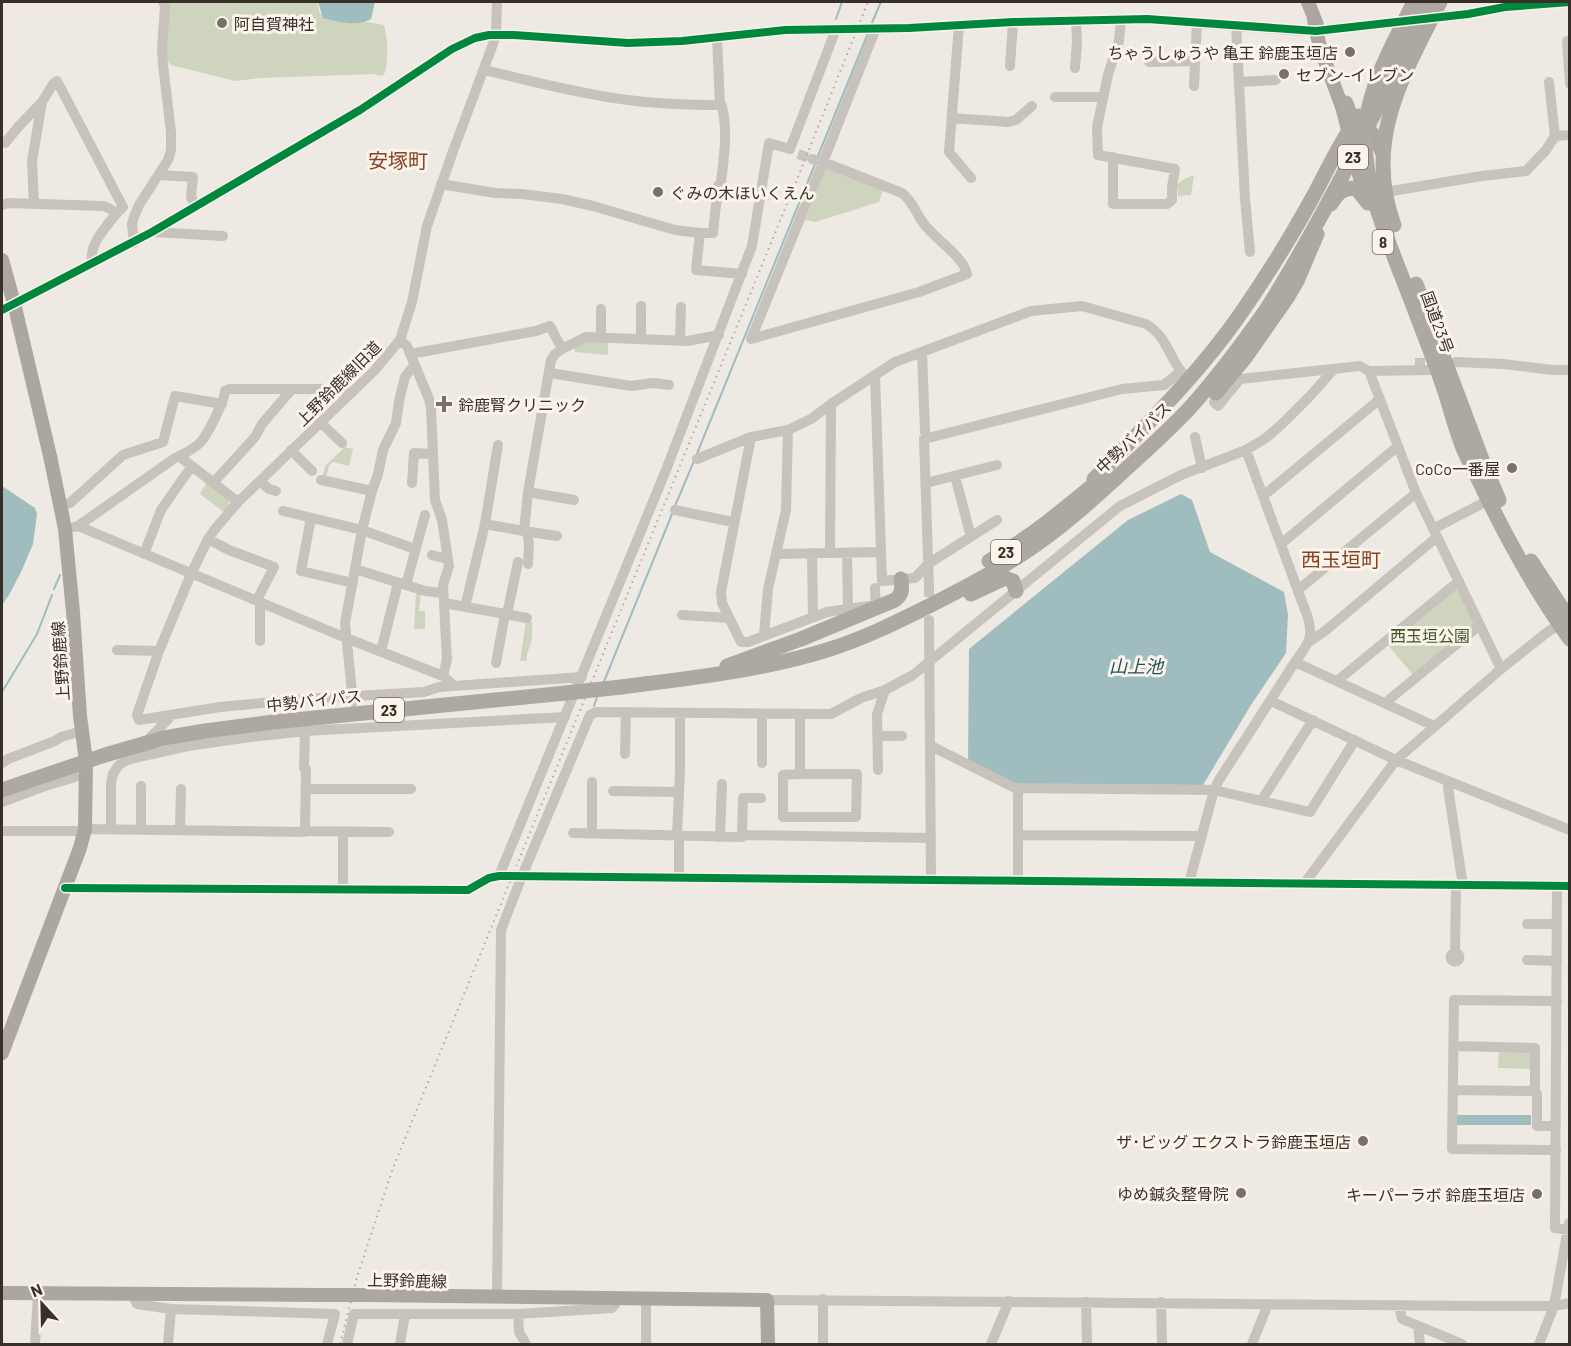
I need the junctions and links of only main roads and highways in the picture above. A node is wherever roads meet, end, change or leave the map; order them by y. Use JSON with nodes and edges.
{"nodes":[{"id":1,"x":1308,"y":2,"type":"edge"},
{"id":2,"x":1414,"y":2,"type":"edge"},
{"id":3,"x":1423,"y":2,"type":"edge"},
{"id":4,"x":1429,"y":2,"type":"edge"},
{"id":5,"x":1440,"y":2,"type":"edge"},
{"id":6,"x":1317,"y":27,"type":"junction"},
{"id":7,"x":1346,"y":103,"type":"joint"},
{"id":8,"x":1356,"y":124,"type":"junction"},
{"id":9,"x":1353,"y":153,"type":"junction"},
{"id":10,"x":1383,"y":155,"type":"junction"},
{"id":11,"x":1336,"y":194,"type":"junction"},
{"id":12,"x":1368,"y":203,"type":"junction"},
{"id":13,"x":2,"y":260,"type":"edge"},
{"id":14,"x":1265,"y":305,"type":"junction"},
{"id":15,"x":8,"y":307,"type":"edge"},
{"id":16,"x":1464,"y":449,"type":"junction"},
{"id":17,"x":1075,"y":507,"type":"junction"},
{"id":18,"x":901,"y":579,"type":"road end"},
{"id":19,"x":1016,"y":591,"type":"road end"},
{"id":20,"x":1567,"y":620,"type":"edge"},
{"id":21,"x":1569,"y":639,"type":"edge"},
{"id":22,"x":842,"y":644,"type":"junction"},
{"id":23,"x":713,"y":672,"type":"junction"},
{"id":24,"x":674,"y":680,"type":"junction"},
{"id":25,"x":86,"y":768,"type":"junction"},
{"id":26,"x":2,"y":790,"type":"edge"},
{"id":27,"x":2,"y":1053,"type":"edge"},
{"id":28,"x":2,"y":1293,"type":"edge"},
{"id":29,"x":768,"y":1344,"type":"edge"}],
"edges":[{"from":1,"to":6,"type":"main road"},
{"from":2,"to":8,"type":"highway","name":"国道23号","number":"23"},
{"from":3,"to":14,"type":"highway","name":"中勢バイパス","number":"23"},
{"from":4,"to":14,"type":"highway","name":"中勢バイパス","number":"23","bridge":true},
{"from":5,"to":10,"type":"highway","name":"国道23号","number":"23"},
{"from":6,"to":7,"type":"main road"},
{"from":6,"to":8,"type":"main road"},
{"from":7,"to":8,"type":"highway"},
{"from":8,"to":9,"type":"highway"},
{"from":8,"to":10,"type":"main road"},
{"from":8,"to":16,"type":"highway","name":"国道23号","number":"23"},
{"from":8,"to":17,"type":"highway"},
{"from":9,"to":11,"type":"highway"},
{"from":9,"to":12,"type":"main road","number":"8"},
{"from":10,"to":20,"type":"highway","name":"国道23号","number":"23"},
{"from":11,"to":12,"type":"highway"},
{"from":11,"to":17,"type":"highway"},
{"from":12,"to":16,"type":"main road","number":"8"},
{"from":13,"to":15,"type":"main road","name":"上野鈴鹿線"},
{"from":14,"to":17,"type":"highway","name":"中勢バイパス","number":"23"},
{"from":15,"to":25,"type":"main road","name":"上野鈴鹿線"},
{"from":16,"to":20,"type":"highway","name":"国道23号","number":"23"},
{"from":17,"to":22,"type":"highway","name":"中勢バイパス","number":"23"},
{"from":17,"to":23,"type":"highway","name":"中勢バイパス","number":"23"},
{"from":18,"to":23,"type":"highway"},
{"from":19,"to":22,"type":"highway"},
{"from":20,"to":21,"type":"highway","name":"国道23号","number":"23"},
{"from":22,"to":24,"type":"highway","name":"中勢バイパス","number":"23"},
{"from":23,"to":24,"type":"highway","name":"中勢バイパス","number":"23"},
{"from":24,"to":25,"type":"highway","name":"中勢バイパス","number":"23","bridge":true},
{"from":25,"to":26,"type":"highway","name":"中勢バイパス","number":"23"},
{"from":25,"to":27,"type":"main road","name":"上野鈴鹿線"},
{"from":28,"to":29,"type":"main road","name":"上野鈴鹿線","bridge":true}]}
